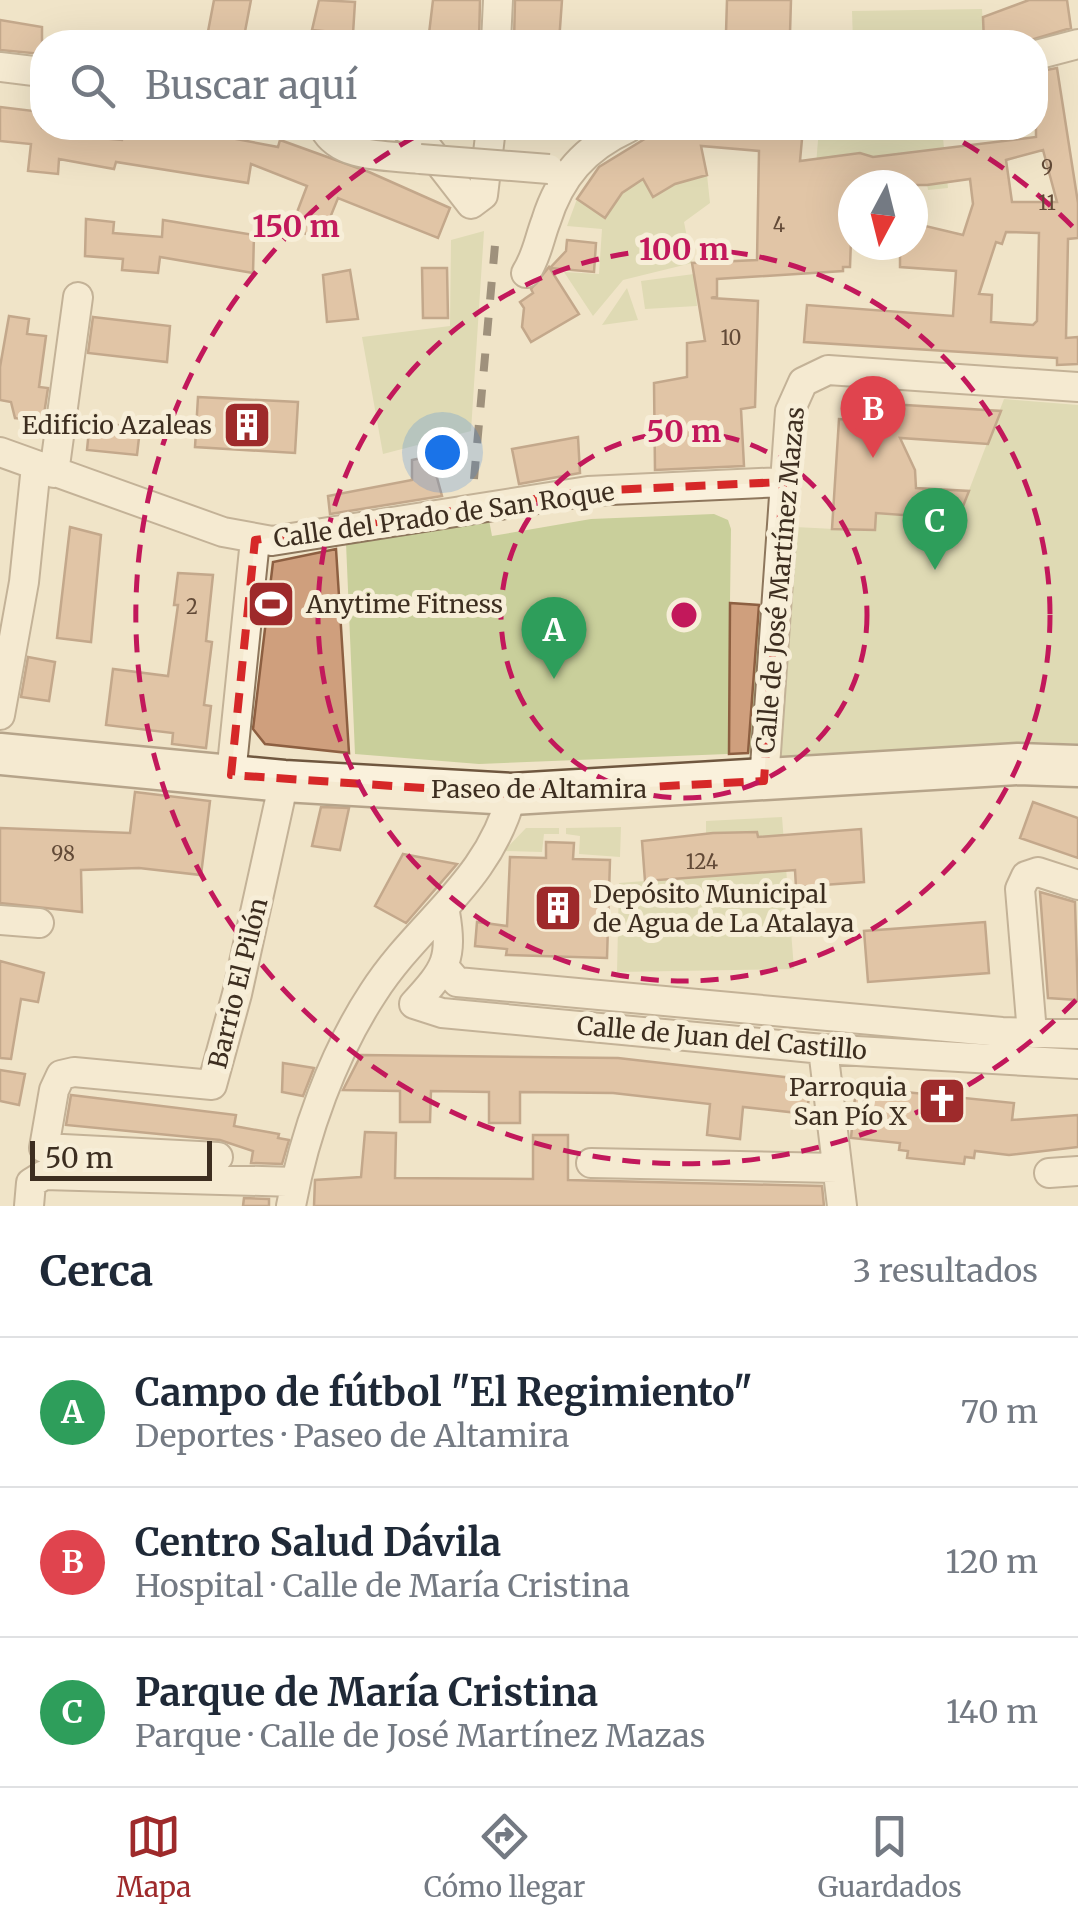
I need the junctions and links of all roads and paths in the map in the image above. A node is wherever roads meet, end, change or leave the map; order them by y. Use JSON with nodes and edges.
{"nodes":[{"id":1,"x":498,"y":0,"type":"edge"},
{"id":2,"x":497,"y":30,"type":"edge"},
{"id":3,"x":1078,"y":44,"type":"edge"},
{"id":4,"x":1048,"y":52,"type":"edge"},
{"id":5,"x":0,"y":67,"type":"edge"},
{"id":6,"x":30,"y":71,"type":"edge"},
{"id":7,"x":334,"y":140,"type":"edge"},
{"id":8,"x":420,"y":140,"type":"edge"},
{"id":9,"x":489,"y":140,"type":"edge"},
{"id":10,"x":608,"y":140,"type":"edge"},
{"id":11,"x":430,"y":160,"type":"junction"},
{"id":12,"x":558,"y":170,"type":"junction"},
{"id":13,"x":526,"y":273,"type":"dead end"},
{"id":14,"x":78,"y":297,"type":"dead end"},
{"id":15,"x":1078,"y":387,"type":"edge"},
{"id":16,"x":0,"y":452,"type":"edge"},
{"id":17,"x":45,"y":470,"type":"junction"},
{"id":18,"x":783,"y":482,"type":"junction"},
{"id":19,"x":255,"y":540,"type":"junction"},
{"id":20,"x":0,"y":710,"type":"edge"},
{"id":21,"x":0,"y":754,"type":"edge"},
{"id":22,"x":1078,"y":766,"type":"edge"},
{"id":23,"x":231,"y":776,"type":"junction"},
{"id":24,"x":284,"y":781,"type":"junction"},
{"id":25,"x":764,"y":782,"type":"junction"},
{"id":26,"x":512,"y":794,"type":"junction"},
{"id":27,"x":1078,"y":885,"type":"edge"},
{"id":28,"x":445,"y":912,"type":"junction"},
{"id":29,"x":0,"y":920,"type":"edge"},
{"id":30,"x":39,"y":923,"type":"dead end"},
{"id":31,"x":446,"y":969,"type":"junction"},
{"id":32,"x":1032,"y":1033,"type":"junction"},
{"id":33,"x":1078,"y":1034,"type":"edge"},
{"id":34,"x":823,"y":1049,"type":"junction"},
{"id":35,"x":1078,"y":1064,"type":"edge"},
{"id":36,"x":218,"y":1157,"type":"dead end"},
{"id":37,"x":591,"y":1163,"type":"dead end"},
{"id":38,"x":836,"y":1168,"type":"junction"},
{"id":39,"x":1078,"y":1170,"type":"edge"},
{"id":40,"x":1049,"y":1172,"type":"dead end"},
{"id":41,"x":294,"y":1194,"type":"edge"},
{"id":42,"x":29,"y":1206,"type":"edge"},
{"id":43,"x":842,"y":1206,"type":"edge"}],
"edges":[{"from":1,"to":2,"type":"street"},
{"from":3,"to":4,"type":"street"},
{"from":5,"to":6,"type":"street"},
{"from":7,"to":11,"type":"street"},
{"from":8,"to":11,"type":"street"},
{"from":9,"to":11,"type":"street"},
{"from":10,"to":12,"type":"street"},
{"from":11,"to":12,"type":"street","bridge":true},
{"from":12,"to":13,"type":"street"},
{"from":14,"to":17,"type":"street"},
{"from":15,"to":18,"type":"street","name":"Calle de José Martínez Mazas"},
{"from":16,"to":17,"type":"street","name":"Calle del Prado de San Roque"},
{"from":17,"to":19,"type":"street","name":"Calle del Prado de San Roque"},
{"from":17,"to":20,"type":"street"},
{"from":18,"to":19,"type":"street","name":"Calle del Prado de San Roque"},
{"from":18,"to":25,"type":"street","name":"Calle de José Martínez Mazas"},
{"from":19,"to":23,"type":"street"},
{"from":21,"to":23,"type":"main road","name":"Paseo de Altamira"},
{"from":22,"to":25,"type":"main road","name":"Paseo de Altamira"},
{"from":23,"to":24,"type":"main road","name":"Paseo de Altamira"},
{"from":24,"to":26,"type":"main road","name":"Paseo de Altamira"},
{"from":24,"to":36,"type":"street","name":"Barrio El Pilón"},
{"from":25,"to":26,"type":"main road","name":"Paseo de Altamira"},
{"from":26,"to":28,"type":"street"},
{"from":27,"to":32,"type":"street"},
{"from":28,"to":31,"type":"street"},
{"from":28,"to":41,"type":"street"},
{"from":29,"to":30,"type":"street"},
{"from":31,"to":32,"type":"street","name":"Calle de Juan del Castillo"},
{"from":31,"to":34,"type":"street","name":"Calle de Juan del Castillo"},
{"from":32,"to":33,"type":"street","name":"Calle de Juan del Castillo"},
{"from":34,"to":35,"type":"street","name":"Calle de Juan del Castillo"},
{"from":34,"to":38,"type":"street"},
{"from":37,"to":38,"type":"street"},
{"from":38,"to":43,"type":"street"},
{"from":39,"to":40,"type":"street"},
{"from":41,"to":42,"type":"street"}]}
